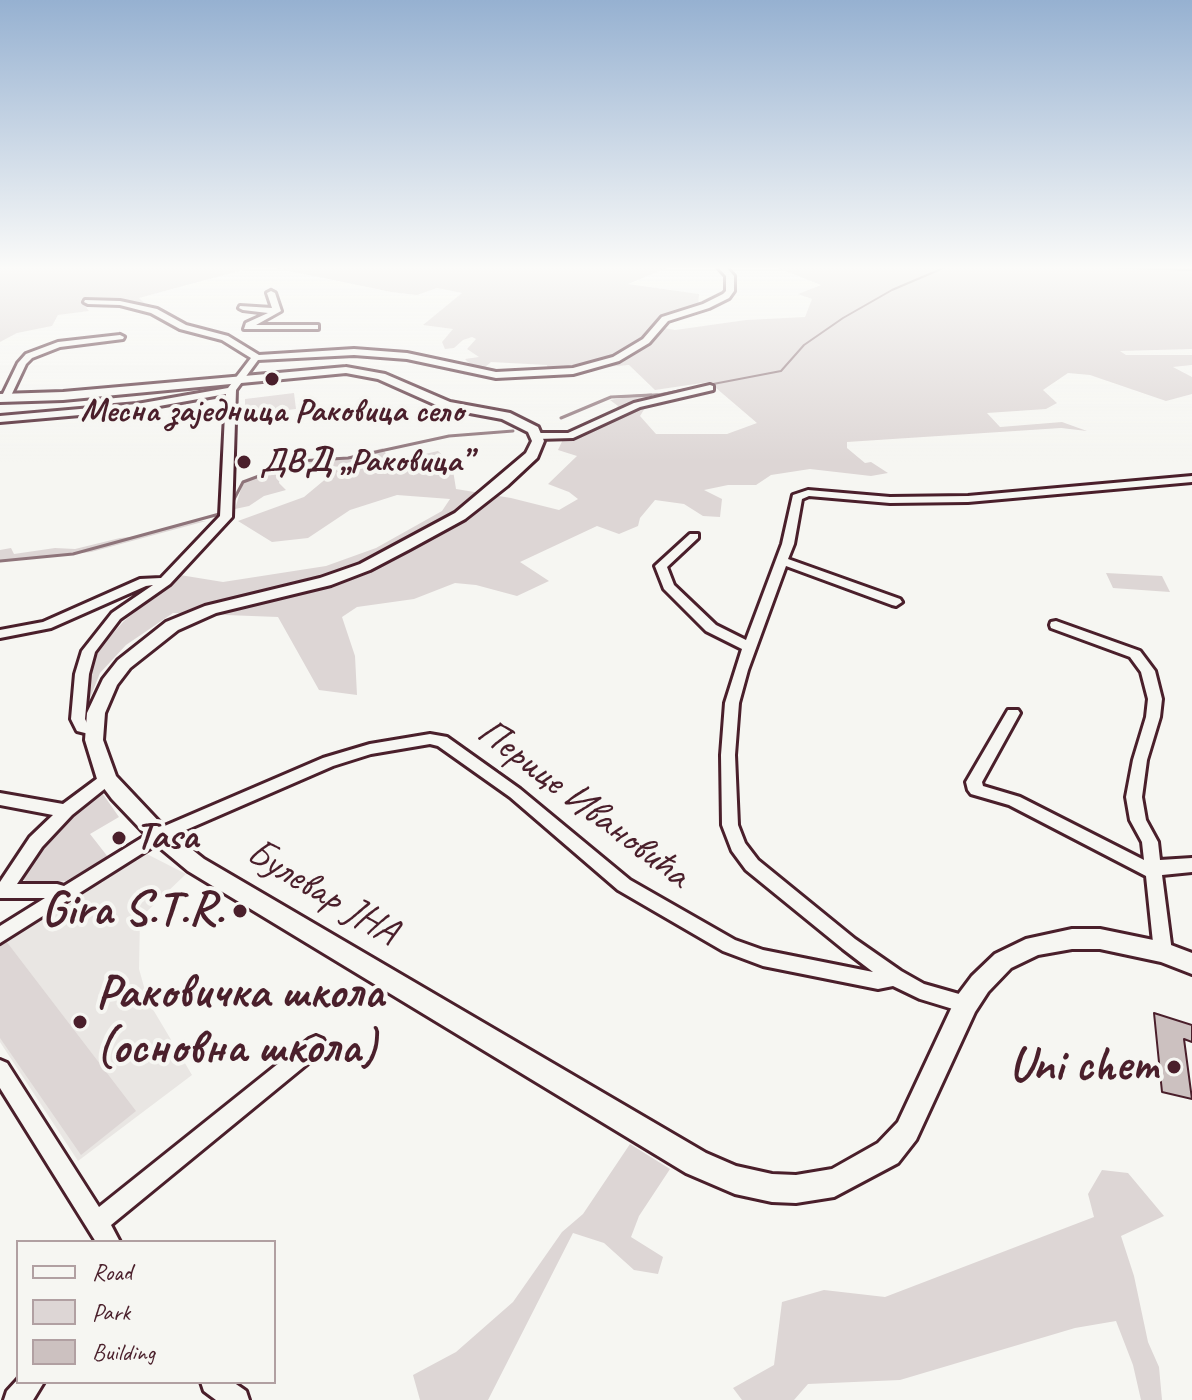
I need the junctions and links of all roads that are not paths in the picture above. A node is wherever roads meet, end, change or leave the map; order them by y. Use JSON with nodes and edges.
{"nodes":[{"id":1,"x":229,"y":331,"type":"edge"},
{"id":2,"x":247,"y":331,"type":"edge"},
{"id":3,"x":654,"y":331,"type":"edge"},
{"id":4,"x":236,"y":332,"type":"junction"},
{"id":5,"x":120,"y":337,"type":"dead end"},
{"id":6,"x":256,"y":358,"type":"junction"},
{"id":7,"x":14,"y":383,"type":"junction"},
{"id":8,"x":234,"y":384,"type":"junction"},
{"id":9,"x":0,"y":385,"type":"edge"},
{"id":10,"x":710,"y":388,"type":"dead end"},
{"id":11,"x":2,"y":400,"type":"edge"},
{"id":12,"x":0,"y":419,"type":"edge"},
{"id":13,"x":537,"y":436,"type":"junction"},
{"id":14,"x":1192,"y":479,"type":"edge"},
{"id":15,"x":694,"y":536,"type":"dead end"},
{"id":16,"x":782,"y":561,"type":"junction"},
{"id":17,"x":166,"y":581,"type":"junction"},
{"id":18,"x":896,"y":602,"type":"dead end"},
{"id":19,"x":1056,"y":625,"type":"dead end"},
{"id":20,"x":0,"y":634,"type":"edge"},
{"id":21,"x":750,"y":648,"type":"junction"},
{"id":22,"x":1013,"y":713,"type":"dead end"},
{"id":23,"x":93,"y":730,"type":"junction"},
{"id":24,"x":107,"y":779,"type":"junction"},
{"id":25,"x":0,"y":799,"type":"edge"},
{"id":26,"x":66,"y":811,"type":"junction"},
{"id":27,"x":159,"y":835,"type":"junction"},
{"id":28,"x":1192,"y":865,"type":"edge"},
{"id":29,"x":1154,"y":870,"type":"junction"},
{"id":30,"x":2,"y":891,"type":"edge"},
{"id":31,"x":64,"y":894,"type":"junction"},
{"id":32,"x":0,"y":935,"type":"edge"},
{"id":33,"x":1163,"y":952,"type":"junction"},
{"id":34,"x":1192,"y":964,"type":"edge"},
{"id":35,"x":895,"y":977,"type":"junction"},
{"id":36,"x":973,"y":994,"type":"junction"},
{"id":37,"x":316,"y":1045,"type":"dead end"},
{"id":38,"x":0,"y":1070,"type":"edge"},
{"id":39,"x":104,"y":1232,"type":"edge"},
{"id":40,"x":30,"y":1384,"type":"edge"},
{"id":41,"x":216,"y":1384,"type":"edge"},
{"id":42,"x":16,"y":1400,"type":"edge"},
{"id":43,"x":237,"y":1400,"type":"edge"}],
"edges":[{"from":1,"to":4,"type":"street"},
{"from":2,"to":4,"type":"street"},
{"from":3,"to":6,"type":"street"},
{"from":4,"to":6,"type":"street"},
{"from":5,"to":7,"type":"street"},
{"from":6,"to":8,"type":"street"},
{"from":7,"to":9,"type":"street"},
{"from":7,"to":11,"type":"street"},
{"from":8,"to":11,"type":"main road"},
{"from":8,"to":12,"type":"street"},
{"from":8,"to":13,"type":"main road"},
{"from":8,"to":17,"type":"street"},
{"from":10,"to":13,"type":"street"},
{"from":13,"to":23,"type":"main road"},
{"from":14,"to":16,"type":"street"},
{"from":15,"to":21,"type":"street"},
{"from":16,"to":18,"type":"street"},
{"from":16,"to":21,"type":"street"},
{"from":17,"to":20,"type":"street"},
{"from":17,"to":23,"type":"street"},
{"from":19,"to":29,"type":"street"},
{"from":21,"to":35,"type":"street"},
{"from":22,"to":29,"type":"street"},
{"from":23,"to":24,"type":"main road","name":"Булевар ЈНА"},
{"from":24,"to":26,"type":"street"},
{"from":24,"to":27,"type":"main road","name":"Булевар ЈНА"},
{"from":25,"to":26,"type":"street"},
{"from":26,"to":30,"type":"street"},
{"from":27,"to":31,"type":"street","name":"Перице Ивановића"},
{"from":27,"to":35,"type":"street","name":"Перице Ивановића"},
{"from":27,"to":36,"type":"main road","name":"Булевар ЈНА"},
{"from":28,"to":29,"type":"street"},
{"from":29,"to":33,"type":"street"},
{"from":30,"to":31,"type":"street"},
{"from":31,"to":32,"type":"street","name":"Перице Ивановића"},
{"from":33,"to":34,"type":"main road"},
{"from":33,"to":36,"type":"main road"},
{"from":35,"to":36,"type":"street","name":"Перице Ивановића"},
{"from":37,"to":39,"type":"street"},
{"from":38,"to":39,"type":"street"},
{"from":40,"to":42,"type":"street"},
{"from":41,"to":43,"type":"street"}]}
